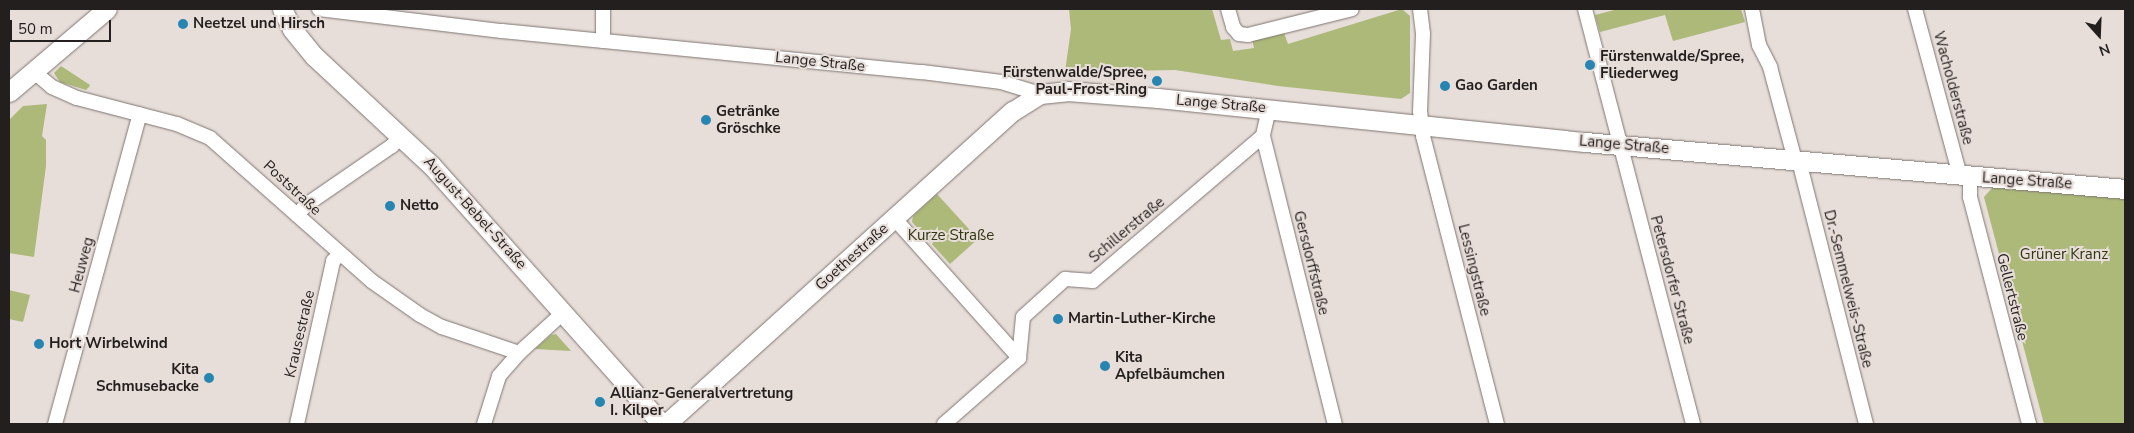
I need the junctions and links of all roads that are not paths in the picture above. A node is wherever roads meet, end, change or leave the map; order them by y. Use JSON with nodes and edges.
{"nodes":[{"id":1,"x":107,"y":9,"type":"edge"},
{"id":2,"x":282,"y":9,"type":"edge"},
{"id":3,"x":319,"y":9,"type":"edge"},
{"id":4,"x":603,"y":9,"type":"edge"},
{"id":5,"x":1228,"y":9,"type":"edge"},
{"id":6,"x":1352,"y":9,"type":"edge"},
{"id":7,"x":1420,"y":9,"type":"edge"},
{"id":8,"x":1585,"y":9,"type":"edge"},
{"id":9,"x":1752,"y":9,"type":"edge"},
{"id":10,"x":1915,"y":9,"type":"edge"},
{"id":11,"x":603,"y":41,"type":"junction"},
{"id":12,"x":33,"y":71,"type":"junction"},
{"id":13,"x":9,"y":92,"type":"edge"},
{"id":14,"x":1040,"y":94,"type":"junction"},
{"id":15,"x":1269,"y":109,"type":"junction"},
{"id":16,"x":140,"y":114,"type":"junction"},
{"id":17,"x":1420,"y":123,"type":"junction"},
{"id":18,"x":401,"y":135,"type":"junction"},
{"id":19,"x":1263,"y":136,"type":"junction"},
{"id":20,"x":1619,"y":144,"type":"junction"},
{"id":21,"x":1797,"y":160,"type":"junction"},
{"id":22,"x":1965,"y":176,"type":"junction"},
{"id":23,"x":2125,"y":189,"type":"edge"},
{"id":24,"x":297,"y":215,"type":"junction"},
{"id":25,"x":894,"y":218,"type":"junction"},
{"id":26,"x":340,"y":254,"type":"junction"},
{"id":27,"x":564,"y":312,"type":"junction"},
{"id":28,"x":519,"y":353,"type":"junction"},
{"id":29,"x":1019,"y":358,"type":"junction"},
{"id":30,"x":55,"y":424,"type":"edge"},
{"id":31,"x":297,"y":424,"type":"edge"},
{"id":32,"x":484,"y":424,"type":"edge"},
{"id":33,"x":664,"y":424,"type":"edge"},
{"id":34,"x":944,"y":424,"type":"edge"},
{"id":35,"x":1335,"y":424,"type":"edge"},
{"id":36,"x":1497,"y":424,"type":"edge"},
{"id":37,"x":1693,"y":424,"type":"edge"},
{"id":38,"x":1866,"y":424,"type":"edge"},
{"id":39,"x":2029,"y":424,"type":"edge"}],
"edges":[{"from":1,"to":12,"type":"street"},
{"from":2,"to":18,"type":"street","name":"August-Bebel-Straße"},
{"from":3,"to":11,"type":"street","name":"Lange Straße"},
{"from":4,"to":11,"type":"street"},
{"from":5,"to":6,"type":"street"},
{"from":7,"to":17,"type":"street","name":"Lessingstraße"},
{"from":8,"to":20,"type":"street","name":"Petersdorfer Straße"},
{"from":9,"to":21,"type":"street","name":"Dr.-Semmelweis-Straße"},
{"from":10,"to":22,"type":"street","name":"Wacholderstraße"},
{"from":11,"to":14,"type":"street","name":"Lange Straße"},
{"from":12,"to":13,"type":"street"},
{"from":12,"to":16,"type":"street","name":"Poststraße"},
{"from":14,"to":15,"type":"street","name":"Lange Straße"},
{"from":14,"to":25,"type":"street","name":"Goethestraße"},
{"from":15,"to":17,"type":"street","name":"Lange Straße"},
{"from":15,"to":19,"type":"street","name":"Gersdorffstraße"},
{"from":16,"to":24,"type":"street","name":"Poststraße"},
{"from":16,"to":30,"type":"street","name":"Heuweg"},
{"from":17,"to":20,"type":"street","name":"Lange Straße"},
{"from":17,"to":36,"type":"street","name":"Lessingstraße"},
{"from":18,"to":24,"type":"street"},
{"from":18,"to":27,"type":"street","name":"August-Bebel-Straße"},
{"from":19,"to":29,"type":"street","name":"Schillerstraße"},
{"from":19,"to":35,"type":"street","name":"Gersdorffstraße"},
{"from":20,"to":21,"type":"street","name":"Lange Straße"},
{"from":20,"to":37,"type":"street","name":"Petersdorfer Straße"},
{"from":21,"to":22,"type":"street","name":"Lange Straße"},
{"from":21,"to":38,"type":"street","name":"Dr.-Semmelweis-Straße"},
{"from":22,"to":23,"type":"street","name":"Lange Straße"},
{"from":22,"to":39,"type":"street","name":"Gellertstraße"},
{"from":24,"to":26,"type":"street","name":"Poststraße"},
{"from":25,"to":29,"type":"street"},
{"from":25,"to":33,"type":"street","name":"Goethestraße"},
{"from":26,"to":28,"type":"street","name":"Poststraße"},
{"from":26,"to":31,"type":"street","name":"Krausestraße"},
{"from":27,"to":28,"type":"street"},
{"from":27,"to":33,"type":"street","name":"August-Bebel-Straße"},
{"from":28,"to":32,"type":"street"},
{"from":29,"to":34,"type":"street"}]}
